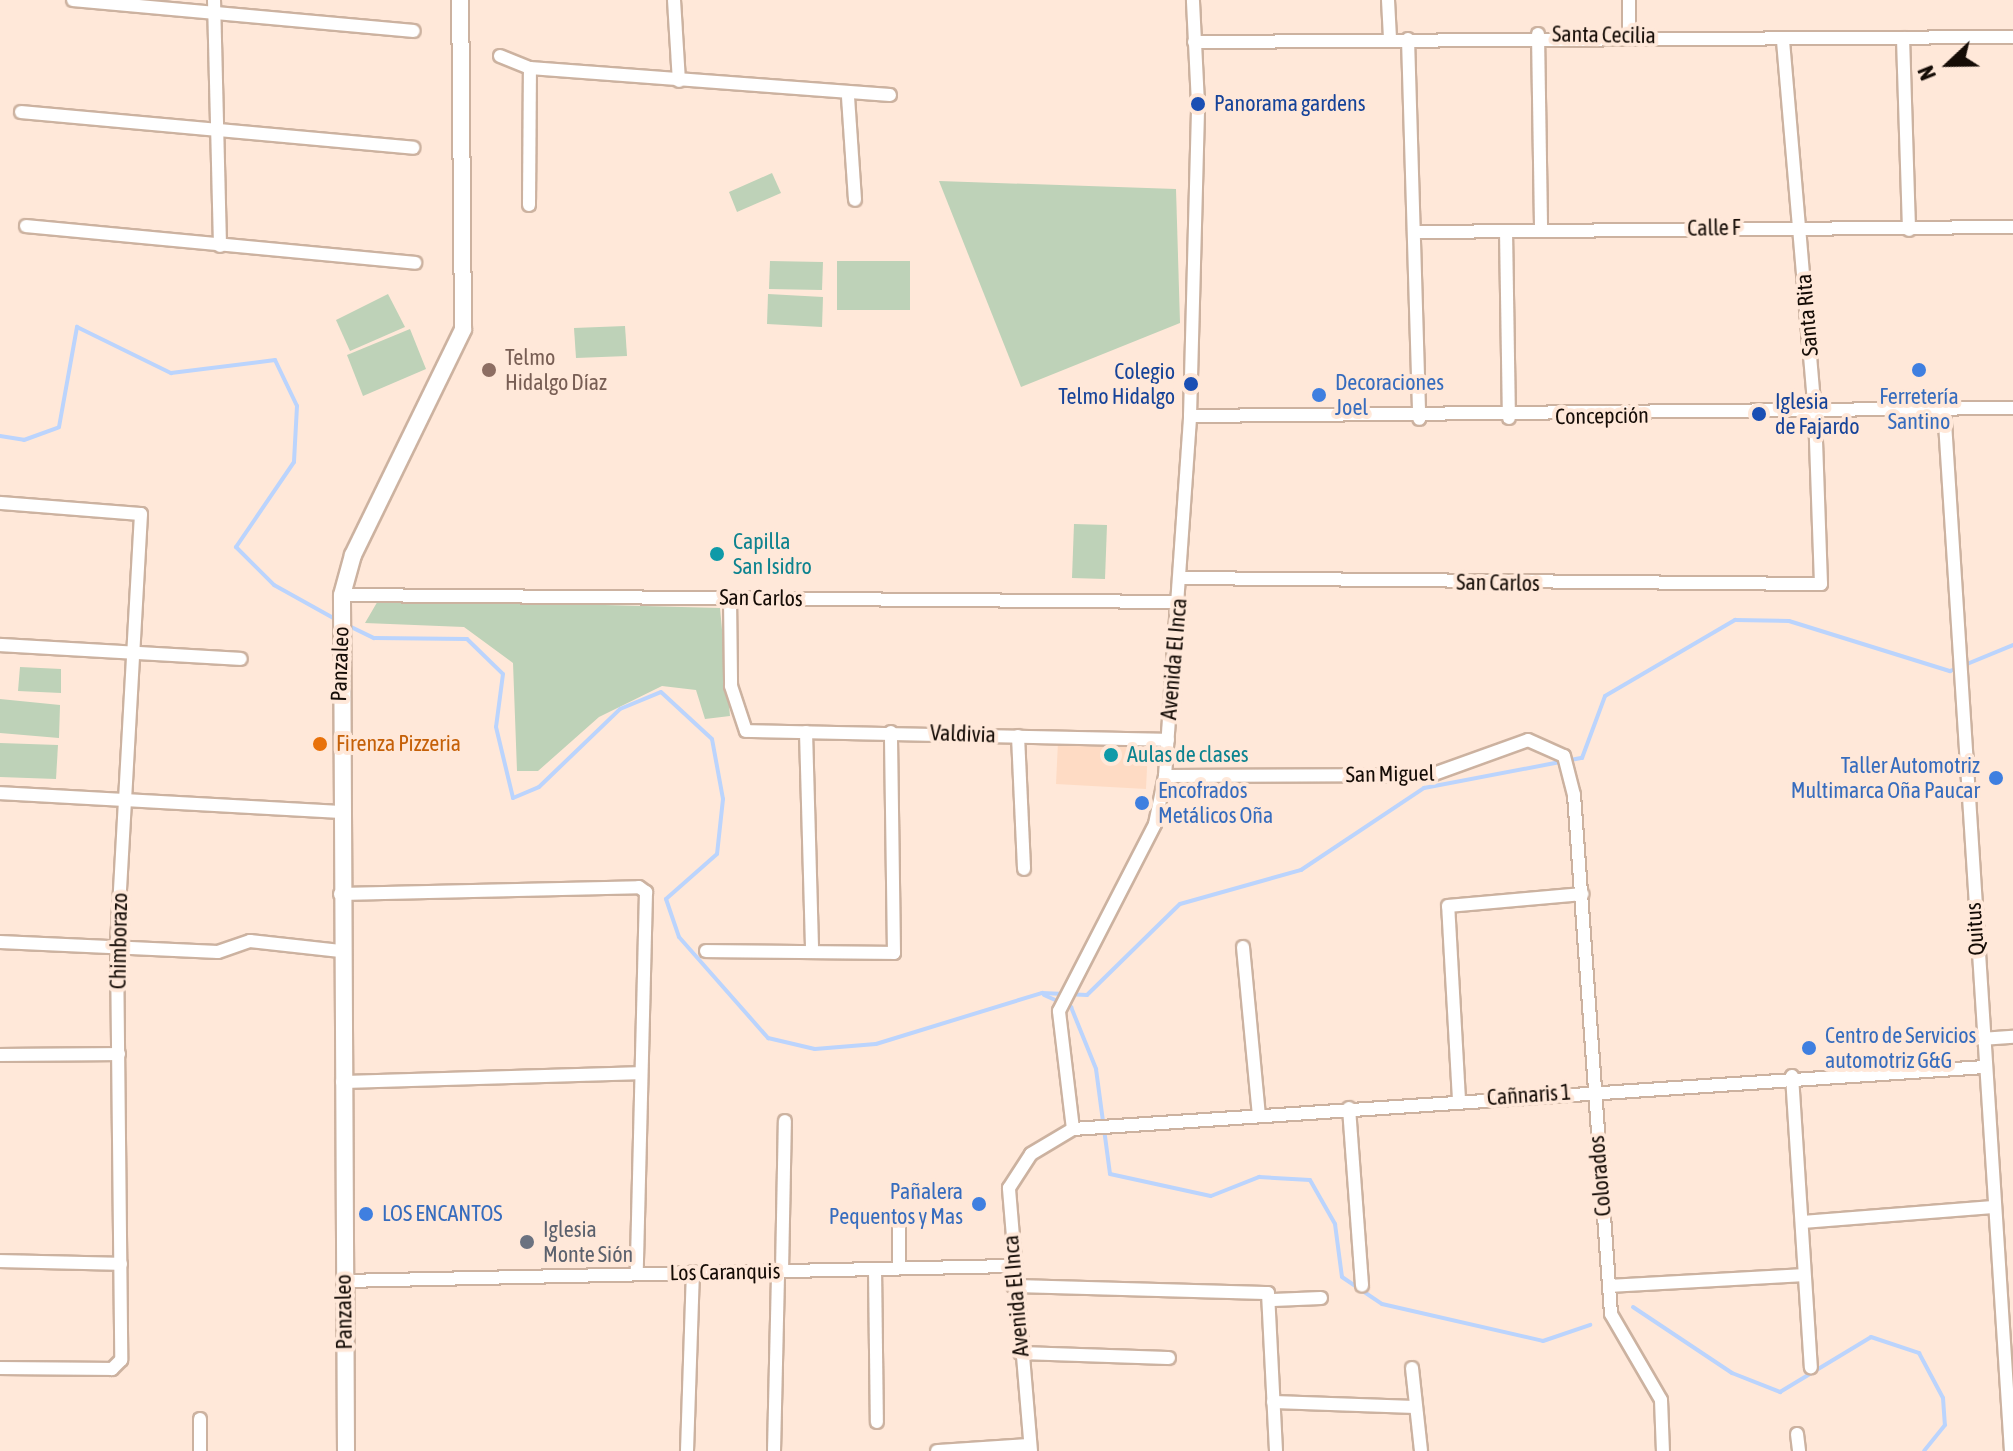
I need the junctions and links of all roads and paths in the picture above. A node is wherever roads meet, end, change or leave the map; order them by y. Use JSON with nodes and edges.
{"nodes":[{"id":1,"x":73,"y":0,"type":"edge"},
{"id":2,"x":460,"y":0,"type":"edge"},
{"id":3,"x":674,"y":0,"type":"edge"},
{"id":4,"x":1193,"y":0,"type":"edge"},
{"id":5,"x":1388,"y":0,"type":"edge"},
{"id":6,"x":1629,"y":0,"type":"edge"},
{"id":7,"x":214,"y":5,"type":"edge"},
{"id":8,"x":414,"y":31,"type":"dead end"},
{"id":9,"x":1538,"y":34,"type":"junction"},
{"id":10,"x":1629,"y":35,"type":"junction"},
{"id":11,"x":2013,"y":37,"type":"edge"},
{"id":12,"x":1903,"y":38,"type":"junction"},
{"id":13,"x":1390,"y":39,"type":"junction"},
{"id":14,"x":1408,"y":39,"type":"junction"},
{"id":15,"x":1783,"y":39,"type":"junction"},
{"id":16,"x":1194,"y":42,"type":"junction"},
{"id":17,"x":500,"y":56,"type":"dead end"},
{"id":18,"x":530,"y":68,"type":"junction"},
{"id":19,"x":679,"y":81,"type":"junction"},
{"id":20,"x":890,"y":95,"type":"dead end"},
{"id":21,"x":848,"y":97,"type":"junction"},
{"id":22,"x":21,"y":112,"type":"dead end"},
{"id":23,"x":217,"y":126,"type":"junction"},
{"id":24,"x":413,"y":148,"type":"dead end"},
{"id":25,"x":855,"y":200,"type":"dead end"},
{"id":26,"x":529,"y":205,"type":"dead end"},
{"id":27,"x":26,"y":226,"type":"dead end"},
{"id":28,"x":1799,"y":227,"type":"junction"},
{"id":29,"x":2013,"y":227,"type":"edge"},
{"id":30,"x":1909,"y":230,"type":"junction"},
{"id":31,"x":1506,"y":231,"type":"junction"},
{"id":32,"x":1541,"y":231,"type":"junction"},
{"id":33,"x":1415,"y":232,"type":"junction"},
{"id":34,"x":220,"y":246,"type":"junction"},
{"id":35,"x":415,"y":263,"type":"dead end"},
{"id":36,"x":1944,"y":407,"type":"junction"},
{"id":37,"x":2013,"y":408,"type":"edge"},
{"id":38,"x":1815,"y":414,"type":"junction"},
{"id":39,"x":1190,"y":416,"type":"junction"},
{"id":40,"x":1509,"y":418,"type":"junction"},
{"id":41,"x":1419,"y":419,"type":"junction"},
{"id":42,"x":0,"y":503,"type":"edge"},
{"id":43,"x":1181,"y":578,"type":"junction"},
{"id":44,"x":1815,"y":587,"type":"joint"},
{"id":45,"x":730,"y":598,"type":"junction"},
{"id":46,"x":342,"y":600,"type":"junction"},
{"id":47,"x":1179,"y":602,"type":"junction"},
{"id":48,"x":0,"y":645,"type":"edge"},
{"id":49,"x":131,"y":651,"type":"junction"},
{"id":50,"x":241,"y":659,"type":"dead end"},
{"id":51,"x":806,"y":732,"type":"junction"},
{"id":52,"x":891,"y":732,"type":"junction"},
{"id":53,"x":1018,"y":736,"type":"junction"},
{"id":54,"x":1168,"y":740,"type":"junction"},
{"id":55,"x":1165,"y":776,"type":"junction"},
{"id":56,"x":0,"y":793,"type":"edge"},
{"id":57,"x":1574,"y":795,"type":"joint"},
{"id":58,"x":124,"y":799,"type":"junction"},
{"id":59,"x":339,"y":812,"type":"junction"},
{"id":60,"x":1024,"y":869,"type":"dead end"},
{"id":61,"x":340,"y":894,"type":"junction"},
{"id":62,"x":1582,"y":894,"type":"junction"},
{"id":63,"x":0,"y":942,"type":"edge"},
{"id":64,"x":1243,"y":947,"type":"dead end"},
{"id":65,"x":117,"y":948,"type":"junction"},
{"id":66,"x":340,"y":951,"type":"junction"},
{"id":67,"x":706,"y":951,"type":"dead end"},
{"id":68,"x":812,"y":952,"type":"junction"},
{"id":69,"x":2013,"y":1037,"type":"edge"},
{"id":70,"x":1981,"y":1039,"type":"junction"},
{"id":71,"x":119,"y":1054,"type":"junction"},
{"id":72,"x":0,"y":1055,"type":"edge"},
{"id":73,"x":1985,"y":1067,"type":"junction"},
{"id":74,"x":639,"y":1073,"type":"junction"},
{"id":75,"x":1792,"y":1076,"type":"junction"},
{"id":76,"x":342,"y":1082,"type":"junction"},
{"id":77,"x":1593,"y":1091,"type":"junction"},
{"id":78,"x":1459,"y":1100,"type":"junction"},
{"id":79,"x":1349,"y":1108,"type":"junction"},
{"id":80,"x":1259,"y":1115,"type":"junction"},
{"id":81,"x":785,"y":1121,"type":"dead end"},
{"id":82,"x":1073,"y":1129,"type":"junction"},
{"id":83,"x":1993,"y":1207,"type":"junction"},
{"id":84,"x":1802,"y":1222,"type":"junction"},
{"id":85,"x":899,"y":1227,"type":"dead end"},
{"id":86,"x":0,"y":1261,"type":"edge"},
{"id":87,"x":121,"y":1264,"type":"junction"},
{"id":88,"x":1010,"y":1266,"type":"junction"},
{"id":89,"x":899,"y":1268,"type":"junction"},
{"id":90,"x":875,"y":1269,"type":"junction"},
{"id":91,"x":780,"y":1271,"type":"junction"},
{"id":92,"x":693,"y":1272,"type":"junction"},
{"id":93,"x":637,"y":1273,"type":"junction"},
{"id":94,"x":1804,"y":1275,"type":"junction"},
{"id":95,"x":344,"y":1281,"type":"junction"},
{"id":96,"x":1013,"y":1286,"type":"junction"},
{"id":97,"x":1362,"y":1286,"type":"dead end"},
{"id":98,"x":1610,"y":1286,"type":"junction"},
{"id":99,"x":1271,"y":1297,"type":"junction"},
{"id":100,"x":1321,"y":1298,"type":"dead end"},
{"id":101,"x":1020,"y":1353,"type":"junction"},
{"id":102,"x":1169,"y":1358,"type":"dead end"},
{"id":103,"x":1811,"y":1367,"type":"dead end"},
{"id":104,"x":0,"y":1368,"type":"edge"},
{"id":105,"x":1412,"y":1368,"type":"dead end"},
{"id":106,"x":1273,"y":1402,"type":"junction"},
{"id":107,"x":1416,"y":1407,"type":"junction"},
{"id":108,"x":200,"y":1419,"type":"dead end"},
{"id":109,"x":2011,"y":1420,"type":"edge"},
{"id":110,"x":877,"y":1422,"type":"dead end"},
{"id":111,"x":1797,"y":1434,"type":"dead end"},
{"id":112,"x":1031,"y":1448,"type":"edge"},
{"id":113,"x":200,"y":1451,"type":"edge"},
{"id":114,"x":346,"y":1451,"type":"edge"},
{"id":115,"x":687,"y":1451,"type":"edge"},
{"id":116,"x":774,"y":1451,"type":"edge"},
{"id":117,"x":937,"y":1451,"type":"edge"},
{"id":118,"x":1276,"y":1451,"type":"edge"},
{"id":119,"x":1421,"y":1451,"type":"edge"},
{"id":120,"x":1663,"y":1451,"type":"edge"},
{"id":121,"x":1799,"y":1451,"type":"edge"},
{"id":122,"x":2011,"y":1451,"type":"edge"}],
"edges":[{"from":1,"to":7,"type":"street"},
{"from":2,"to":46,"type":"street","name":"Panzaleo"},
{"from":3,"to":19,"type":"street"},
{"from":4,"to":16,"type":"street","name":"Avenida El Inca"},
{"from":5,"to":13,"type":"street"},
{"from":6,"to":10,"type":"street"},
{"from":7,"to":8,"type":"street"},
{"from":7,"to":23,"type":"street"},
{"from":9,"to":10,"type":"street","name":"Santa Cecilia"},
{"from":9,"to":14,"type":"street","name":"Santa Cecilia"},
{"from":9,"to":32,"type":"street"},
{"from":10,"to":15,"type":"street","name":"Santa Cecilia"},
{"from":11,"to":12,"type":"street","name":"Santa Cecilia"},
{"from":12,"to":15,"type":"street","name":"Santa Cecilia"},
{"from":12,"to":30,"type":"street"},
{"from":13,"to":14,"type":"street","name":"Santa Cecilia"},
{"from":13,"to":16,"type":"street","name":"Santa Cecilia"},
{"from":14,"to":33,"type":"street"},
{"from":15,"to":28,"type":"street","name":"Santa Rita"},
{"from":16,"to":39,"type":"street","name":"Avenida El Inca"},
{"from":17,"to":18,"type":"street"},
{"from":18,"to":19,"type":"street"},
{"from":18,"to":26,"type":"street"},
{"from":19,"to":21,"type":"street"},
{"from":20,"to":21,"type":"street"},
{"from":21,"to":25,"type":"street"},
{"from":22,"to":23,"type":"street"},
{"from":23,"to":24,"type":"street"},
{"from":23,"to":34,"type":"street"},
{"from":27,"to":34,"type":"street"},
{"from":28,"to":30,"type":"street","name":"Calle F"},
{"from":28,"to":32,"type":"street","name":"Calle F"},
{"from":28,"to":38,"type":"street","name":"Santa Rita"},
{"from":29,"to":30,"type":"street","name":"Calle F"},
{"from":31,"to":32,"type":"street","name":"Calle F"},
{"from":31,"to":33,"type":"street","name":"Calle F"},
{"from":31,"to":40,"type":"street"},
{"from":33,"to":41,"type":"street"},
{"from":34,"to":35,"type":"street"},
{"from":36,"to":37,"type":"street","name":"Concepción"},
{"from":36,"to":38,"type":"street","name":"Concepción"},
{"from":36,"to":70,"type":"street","name":"Quitus"},
{"from":38,"to":40,"type":"street","name":"Concepción"},
{"from":38,"to":44,"type":"street","name":"Santa Rita"},
{"from":39,"to":41,"type":"street","name":"Concepción"},
{"from":39,"to":43,"type":"street","name":"Avenida El Inca"},
{"from":40,"to":41,"type":"street","name":"Concepción"},
{"from":42,"to":49,"type":"street","name":"Chimborazo"},
{"from":43,"to":44,"type":"street","name":"San Carlos"},
{"from":43,"to":47,"type":"street","name":"Avenida El Inca"},
{"from":45,"to":46,"type":"street","name":"San Carlos"},
{"from":45,"to":47,"type":"street","name":"San Carlos"},
{"from":45,"to":51,"type":"street","name":"Valdivia"},
{"from":46,"to":59,"type":"street","name":"Panzaleo"},
{"from":47,"to":54,"type":"street","name":"Avenida El Inca"},
{"from":48,"to":49,"type":"street"},
{"from":49,"to":50,"type":"street"},
{"from":49,"to":58,"type":"street","name":"Chimborazo"},
{"from":51,"to":52,"type":"street","name":"Valdivia"},
{"from":51,"to":68,"type":"street"},
{"from":52,"to":53,"type":"street","name":"Valdivia"},
{"from":52,"to":68,"type":"street"},
{"from":53,"to":54,"type":"street","name":"Valdivia"},
{"from":53,"to":60,"type":"street"},
{"from":54,"to":55,"type":"street","name":"Avenida El Inca"},
{"from":55,"to":57,"type":"street","name":"San Miguel"},
{"from":55,"to":82,"type":"street","name":"Avenida El Inca"},
{"from":56,"to":58,"type":"street"},
{"from":57,"to":62,"type":"street","name":"Colorados"},
{"from":58,"to":59,"type":"street"},
{"from":58,"to":65,"type":"street","name":"Chimborazo"},
{"from":59,"to":61,"type":"street","name":"Panzaleo"},
{"from":61,"to":66,"type":"street","name":"Panzaleo"},
{"from":61,"to":74,"type":"street"},
{"from":62,"to":77,"type":"street","name":"Colorados"},
{"from":62,"to":78,"type":"street"},
{"from":63,"to":65,"type":"street"},
{"from":64,"to":80,"type":"street"},
{"from":65,"to":66,"type":"street"},
{"from":65,"to":71,"type":"street","name":"Chimborazo"},
{"from":66,"to":76,"type":"street","name":"Panzaleo"},
{"from":67,"to":68,"type":"street"},
{"from":69,"to":70,"type":"street"},
{"from":70,"to":73,"type":"street","name":"Quitus"},
{"from":71,"to":72,"type":"street"},
{"from":71,"to":87,"type":"street","name":"Chimborazo"},
{"from":73,"to":75,"type":"street","name":"Cañnaris 1"},
{"from":73,"to":83,"type":"street","name":"Quitus"},
{"from":74,"to":76,"type":"street"},
{"from":74,"to":93,"type":"street"},
{"from":75,"to":77,"type":"street","name":"Cañnaris 1"},
{"from":75,"to":84,"type":"street"},
{"from":76,"to":95,"type":"street","name":"Panzaleo"},
{"from":77,"to":78,"type":"street","name":"Cañnaris 1"},
{"from":77,"to":98,"type":"street","name":"Colorados"},
{"from":78,"to":79,"type":"street","name":"Cañnaris 1"},
{"from":79,"to":80,"type":"street","name":"Cañnaris 1"},
{"from":79,"to":97,"type":"street"},
{"from":80,"to":82,"type":"street","name":"Cañnaris 1"},
{"from":81,"to":91,"type":"street"},
{"from":82,"to":88,"type":"street","name":"Avenida El Inca"},
{"from":83,"to":84,"type":"street"},
{"from":83,"to":109,"type":"street","name":"Quitus"},
{"from":84,"to":94,"type":"street"},
{"from":85,"to":89,"type":"street"},
{"from":86,"to":87,"type":"street"},
{"from":87,"to":104,"type":"street","name":"Chimborazo"},
{"from":88,"to":89,"type":"street","name":"Los Caranquis"},
{"from":88,"to":96,"type":"street","name":"Avenida El Inca"},
{"from":89,"to":90,"type":"street","name":"Los Caranquis"},
{"from":90,"to":91,"type":"street","name":"Los Caranquis"},
{"from":90,"to":110,"type":"street"},
{"from":91,"to":92,"type":"street","name":"Los Caranquis"},
{"from":91,"to":116,"type":"street"},
{"from":92,"to":93,"type":"street","name":"Los Caranquis"},
{"from":92,"to":115,"type":"street"},
{"from":93,"to":95,"type":"street","name":"Los Caranquis"},
{"from":94,"to":98,"type":"street"},
{"from":94,"to":103,"type":"street"},
{"from":95,"to":114,"type":"street","name":"Panzaleo"},
{"from":96,"to":99,"type":"street"},
{"from":96,"to":101,"type":"street","name":"Avenida El Inca"},
{"from":98,"to":120,"type":"street","name":"Colorados"},
{"from":99,"to":100,"type":"street"},
{"from":99,"to":106,"type":"street"},
{"from":101,"to":102,"type":"street"},
{"from":101,"to":112,"type":"street","name":"Avenida El Inca"},
{"from":105,"to":107,"type":"street"},
{"from":106,"to":107,"type":"street"},
{"from":106,"to":118,"type":"street"},
{"from":107,"to":119,"type":"street"},
{"from":108,"to":113,"type":"street"},
{"from":109,"to":122,"type":"street","name":"Quitus"},
{"from":111,"to":121,"type":"street"},
{"from":112,"to":117,"type":"street"}]}
